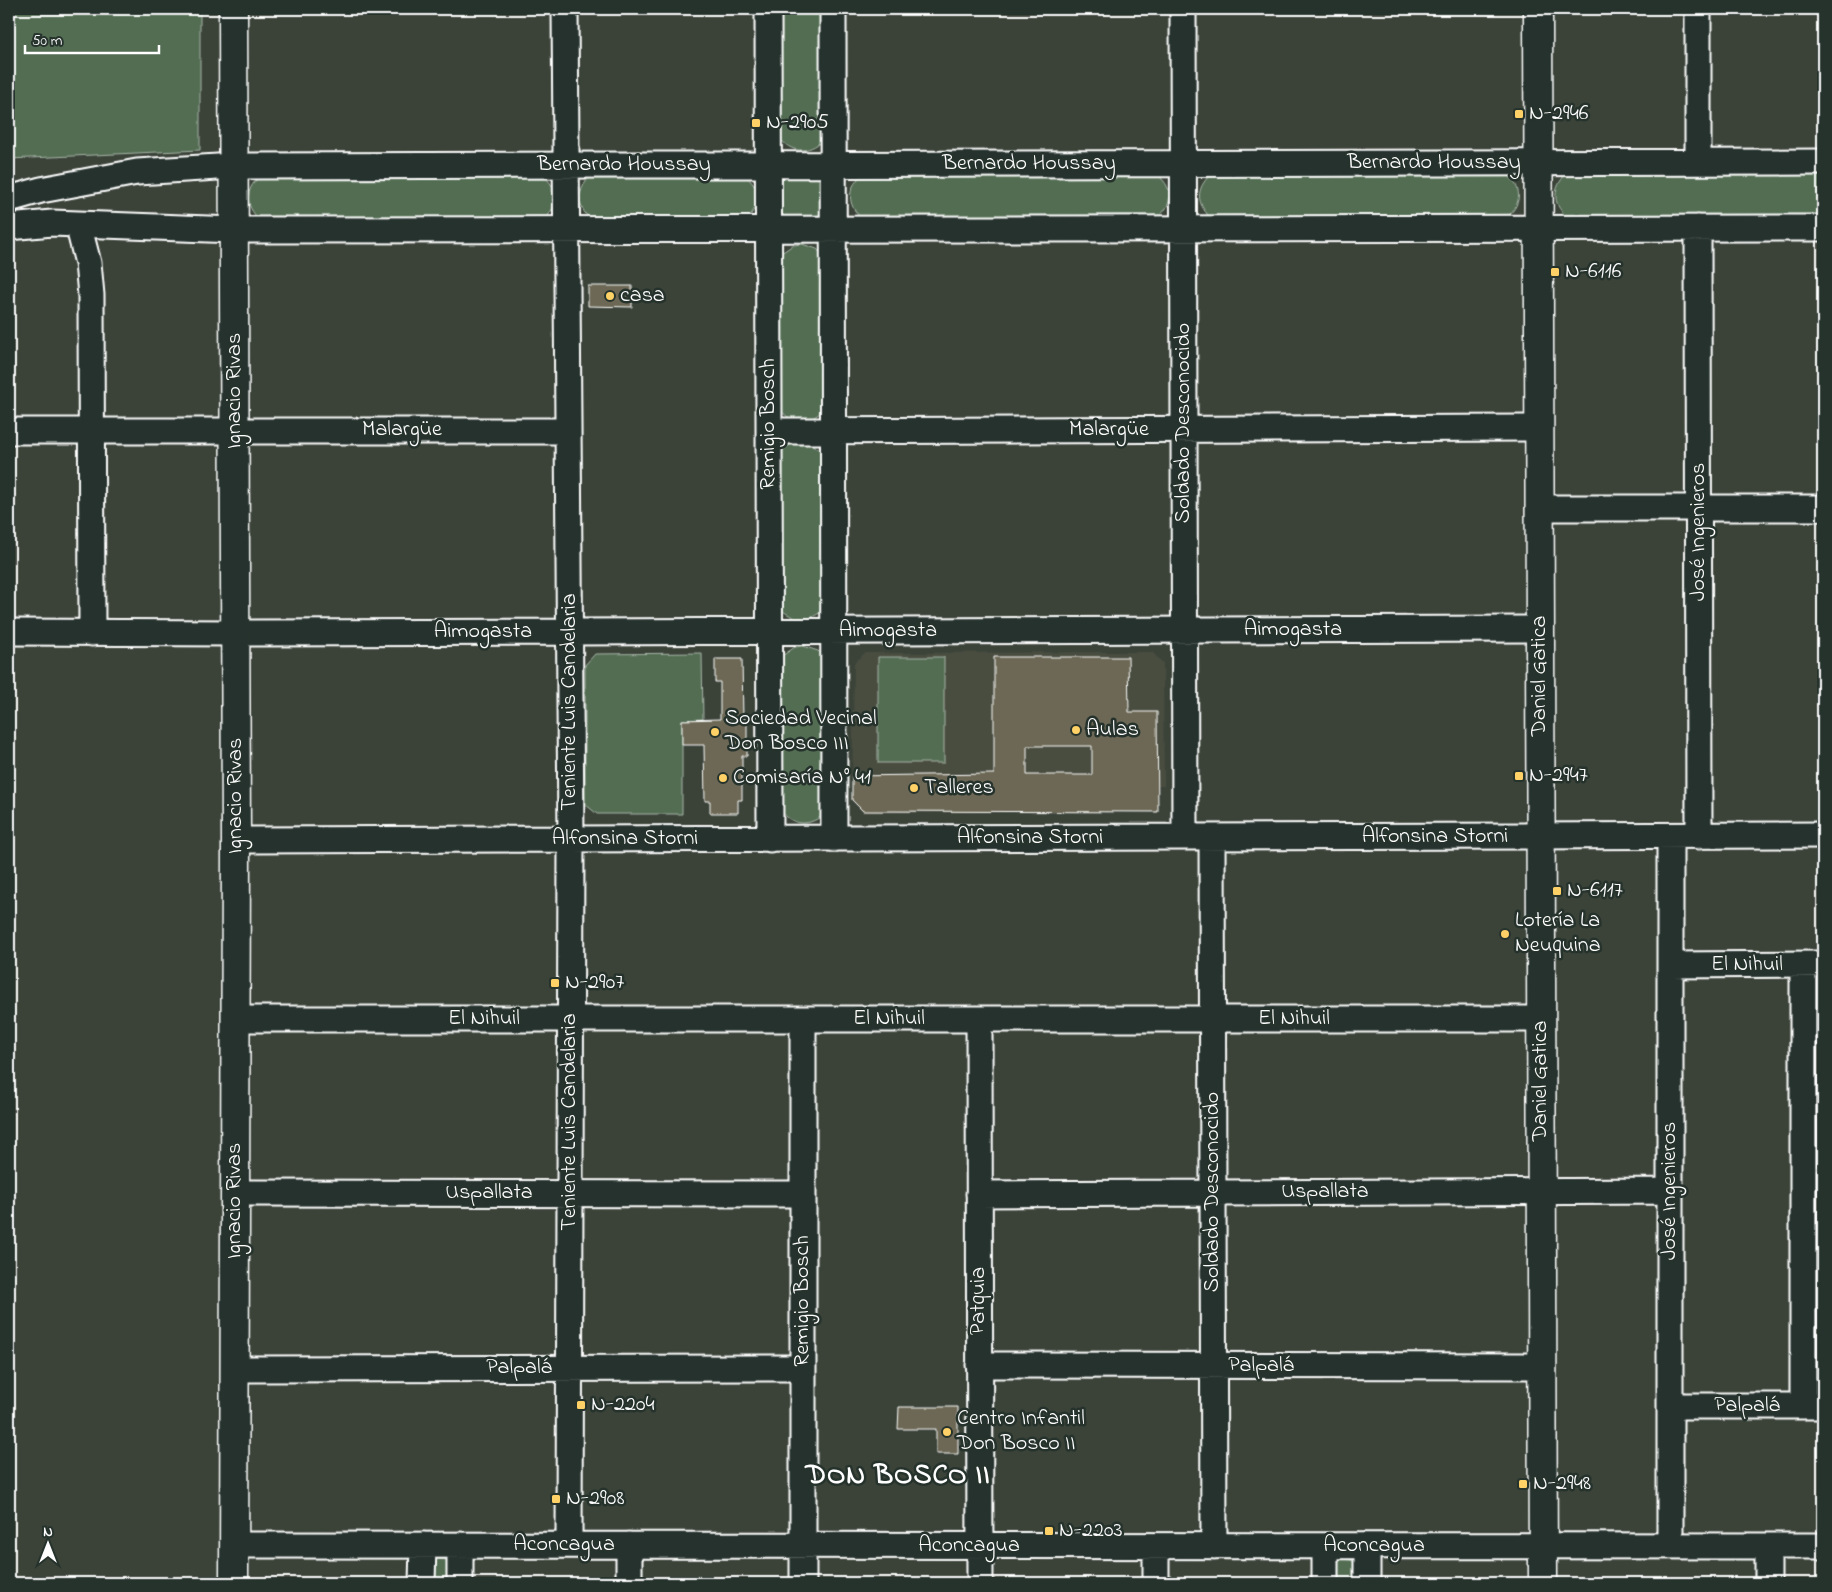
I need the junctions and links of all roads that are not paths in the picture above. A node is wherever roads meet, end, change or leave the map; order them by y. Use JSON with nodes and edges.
{"nodes":[{"id":1,"x":233,"y":9,"type":"edge"},
{"id":2,"x":565,"y":9,"type":"edge"},
{"id":3,"x":768,"y":9,"type":"edge"},
{"id":4,"x":833,"y":9,"type":"edge"},
{"id":5,"x":1182,"y":9,"type":"edge"},
{"id":6,"x":1538,"y":9,"type":"edge"},
{"id":7,"x":1698,"y":9,"type":"edge"},
{"id":8,"x":1538,"y":162,"type":"junction"},
{"id":9,"x":1698,"y":162,"type":"junction"},
{"id":10,"x":1823,"y":162,"type":"edge"},
{"id":11,"x":1183,"y":163,"type":"junction"},
{"id":12,"x":768,"y":164,"type":"junction"},
{"id":13,"x":833,"y":164,"type":"junction"},
{"id":14,"x":566,"y":165,"type":"junction"},
{"id":15,"x":234,"y":166,"type":"junction"},
{"id":16,"x":9,"y":199,"type":"edge"},
{"id":17,"x":78,"y":224,"type":"junction"},
{"id":18,"x":9,"y":227,"type":"edge"},
{"id":19,"x":1538,"y":228,"type":"junction"},
{"id":20,"x":1698,"y":228,"type":"junction"},
{"id":21,"x":1823,"y":228,"type":"edge"},
{"id":22,"x":769,"y":229,"type":"junction"},
{"id":23,"x":833,"y":229,"type":"junction"},
{"id":24,"x":1183,"y":229,"type":"junction"},
{"id":25,"x":234,"y":230,"type":"junction"},
{"id":26,"x":567,"y":230,"type":"junction"},
{"id":27,"x":1539,"y":428,"type":"junction"},
{"id":28,"x":92,"y":430,"type":"junction"},
{"id":29,"x":235,"y":430,"type":"junction"},
{"id":30,"x":1184,"y":430,"type":"junction"},
{"id":31,"x":9,"y":431,"type":"edge"},
{"id":32,"x":568,"y":431,"type":"junction"},
{"id":33,"x":769,"y":431,"type":"junction"},
{"id":34,"x":833,"y":431,"type":"junction"},
{"id":35,"x":1539,"y":508,"type":"junction"},
{"id":36,"x":1699,"y":508,"type":"junction"},
{"id":37,"x":1823,"y":508,"type":"edge"},
{"id":38,"x":1540,"y":629,"type":"junction"},
{"id":39,"x":1184,"y":630,"type":"junction"},
{"id":40,"x":833,"y":631,"type":"junction"},
{"id":41,"x":9,"y":632,"type":"edge"},
{"id":42,"x":570,"y":632,"type":"junction"},
{"id":43,"x":770,"y":632,"type":"junction"},
{"id":44,"x":92,"y":633,"type":"junction"},
{"id":45,"x":236,"y":633,"type":"junction"},
{"id":46,"x":1823,"y":835,"type":"edge"},
{"id":47,"x":1540,"y":836,"type":"junction"},
{"id":48,"x":1670,"y":836,"type":"junction"},
{"id":49,"x":1699,"y":836,"type":"junction"},
{"id":50,"x":1185,"y":837,"type":"junction"},
{"id":51,"x":1212,"y":837,"type":"junction"},
{"id":52,"x":571,"y":839,"type":"junction"},
{"id":53,"x":770,"y":839,"type":"junction"},
{"id":54,"x":834,"y":839,"type":"junction"},
{"id":55,"x":236,"y":840,"type":"junction"},
{"id":56,"x":1813,"y":964,"type":"edge"},
{"id":57,"x":1670,"y":965,"type":"junction"},
{"id":58,"x":236,"y":1019,"type":"junction"},
{"id":59,"x":570,"y":1019,"type":"junction"},
{"id":60,"x":803,"y":1019,"type":"junction"},
{"id":61,"x":979,"y":1019,"type":"junction"},
{"id":62,"x":1213,"y":1019,"type":"junction"},
{"id":63,"x":1541,"y":1019,"type":"junction"},
{"id":64,"x":1542,"y":1191,"type":"junction"},
{"id":65,"x":1670,"y":1191,"type":"junction"},
{"id":66,"x":235,"y":1193,"type":"junction"},
{"id":67,"x":570,"y":1193,"type":"junction"},
{"id":68,"x":1213,"y":1193,"type":"junction"},
{"id":69,"x":803,"y":1194,"type":"junction"},
{"id":70,"x":979,"y":1194,"type":"junction"},
{"id":71,"x":979,"y":1366,"type":"junction"},
{"id":72,"x":1214,"y":1366,"type":"junction"},
{"id":73,"x":1542,"y":1366,"type":"junction"},
{"id":74,"x":569,"y":1368,"type":"junction"},
{"id":75,"x":803,"y":1368,"type":"junction"},
{"id":76,"x":235,"y":1369,"type":"junction"},
{"id":77,"x":1670,"y":1406,"type":"junction"},
{"id":78,"x":1813,"y":1406,"type":"edge"},
{"id":79,"x":234,"y":1545,"type":"junction"},
{"id":80,"x":423,"y":1545,"type":"junction"},
{"id":81,"x":460,"y":1545,"type":"junction"},
{"id":82,"x":568,"y":1545,"type":"junction"},
{"id":83,"x":629,"y":1545,"type":"junction"},
{"id":84,"x":803,"y":1546,"type":"junction"},
{"id":85,"x":980,"y":1546,"type":"junction"},
{"id":86,"x":1156,"y":1546,"type":"junction"},
{"id":87,"x":1214,"y":1546,"type":"junction"},
{"id":88,"x":1325,"y":1546,"type":"junction"},
{"id":89,"x":1367,"y":1546,"type":"junction"},
{"id":90,"x":1670,"y":1546,"type":"junction"},
{"id":91,"x":1768,"y":1546,"type":"junction"},
{"id":92,"x":1823,"y":1546,"type":"edge"},
{"id":93,"x":1543,"y":1547,"type":"junction"},
{"id":94,"x":234,"y":1583,"type":"edge"},
{"id":95,"x":422,"y":1583,"type":"edge"},
{"id":96,"x":460,"y":1583,"type":"edge"},
{"id":97,"x":629,"y":1583,"type":"edge"},
{"id":98,"x":804,"y":1583,"type":"edge"},
{"id":99,"x":980,"y":1583,"type":"edge"},
{"id":100,"x":1156,"y":1583,"type":"edge"},
{"id":101,"x":1325,"y":1583,"type":"edge"},
{"id":102,"x":1367,"y":1583,"type":"edge"},
{"id":103,"x":1543,"y":1583,"type":"edge"},
{"id":104,"x":1768,"y":1583,"type":"edge"}],
"edges":[{"from":1,"to":15,"type":"main road","name":"Ignacio Rivas"},
{"from":2,"to":14,"type":"street","name":"Teniente Luis Candelaria"},
{"from":3,"to":12,"type":"street","name":"Remigio Bosch"},
{"from":4,"to":13,"type":"street"},
{"from":5,"to":11,"type":"street","name":"Soldado Desconocido"},
{"from":6,"to":8,"type":"main road","name":"Daniel Gatica"},
{"from":7,"to":9,"type":"street"},
{"from":8,"to":9,"type":"street","name":"Bernardo Houssay"},
{"from":8,"to":11,"type":"street","name":"Bernardo Houssay"},
{"from":8,"to":19,"type":"main road","name":"Daniel Gatica"},
{"from":9,"to":10,"type":"street","name":"Bernardo Houssay"},
{"from":11,"to":13,"type":"street","name":"Bernardo Houssay"},
{"from":11,"to":24,"type":"street","name":"Soldado Desconocido"},
{"from":12,"to":13,"type":"street","name":"Bernardo Houssay"},
{"from":12,"to":14,"type":"street","name":"Bernardo Houssay"},
{"from":12,"to":22,"type":"street","name":"Remigio Bosch"},
{"from":13,"to":23,"type":"street"},
{"from":14,"to":15,"type":"street","name":"Bernardo Houssay"},
{"from":14,"to":26,"type":"street","name":"Teniente Luis Candelaria"},
{"from":15,"to":16,"type":"street","name":"Bernardo Houssay"},
{"from":15,"to":25,"type":"main road","name":"Ignacio Rivas"},
{"from":17,"to":18,"type":"street"},
{"from":17,"to":25,"type":"street"},
{"from":17,"to":28,"type":"street"},
{"from":19,"to":20,"type":"street"},
{"from":19,"to":24,"type":"street"},
{"from":19,"to":27,"type":"main road","name":"Daniel Gatica"},
{"from":20,"to":21,"type":"street"},
{"from":20,"to":36,"type":"street","name":"José Ingenieros"},
{"from":22,"to":23,"type":"street"},
{"from":22,"to":26,"type":"street"},
{"from":22,"to":33,"type":"street","name":"Remigio Bosch"},
{"from":23,"to":24,"type":"street"},
{"from":23,"to":34,"type":"street"},
{"from":24,"to":30,"type":"street","name":"Soldado Desconocido"},
{"from":25,"to":26,"type":"street"},
{"from":25,"to":29,"type":"main road","name":"Ignacio Rivas"},
{"from":26,"to":32,"type":"street","name":"Teniente Luis Candelaria"},
{"from":27,"to":30,"type":"street","name":"Malargüe"},
{"from":27,"to":35,"type":"main road","name":"Daniel Gatica"},
{"from":28,"to":29,"type":"street","name":"Malargüe"},
{"from":28,"to":31,"type":"street","name":"Malargüe"},
{"from":28,"to":44,"type":"street"},
{"from":29,"to":32,"type":"street","name":"Malargüe"},
{"from":29,"to":45,"type":"main road","name":"Ignacio Rivas"},
{"from":30,"to":34,"type":"street","name":"Malargüe"},
{"from":30,"to":39,"type":"street","name":"Soldado Desconocido"},
{"from":32,"to":42,"type":"street","name":"Teniente Luis Candelaria"},
{"from":33,"to":34,"type":"street","name":"Malargüe"},
{"from":33,"to":43,"type":"street","name":"Remigio Bosch"},
{"from":34,"to":40,"type":"street"},
{"from":35,"to":36,"type":"street"},
{"from":35,"to":38,"type":"main road","name":"Daniel Gatica"},
{"from":36,"to":37,"type":"street"},
{"from":36,"to":49,"type":"street","name":"José Ingenieros"},
{"from":38,"to":39,"type":"street","name":"Aimogasta"},
{"from":38,"to":47,"type":"main road","name":"Daniel Gatica"},
{"from":39,"to":40,"type":"street","name":"Aimogasta"},
{"from":39,"to":50,"type":"street","name":"Soldado Desconocido"},
{"from":40,"to":43,"type":"street","name":"Aimogasta"},
{"from":40,"to":54,"type":"street"},
{"from":41,"to":44,"type":"street","name":"Aimogasta"},
{"from":42,"to":43,"type":"street","name":"Aimogasta"},
{"from":42,"to":45,"type":"street","name":"Aimogasta"},
{"from":42,"to":52,"type":"street","name":"Teniente Luis Candelaria"},
{"from":43,"to":53,"type":"street","name":"Remigio Bosch"},
{"from":44,"to":45,"type":"street","name":"Aimogasta"},
{"from":45,"to":55,"type":"main road","name":"Ignacio Rivas"},
{"from":46,"to":49,"type":"street","name":"Alfonsina Storni"},
{"from":47,"to":48,"type":"street","name":"Alfonsina Storni"},
{"from":47,"to":51,"type":"street","name":"Alfonsina Storni"},
{"from":47,"to":63,"type":"main road","name":"Daniel Gatica"},
{"from":48,"to":49,"type":"street","name":"Alfonsina Storni"},
{"from":48,"to":57,"type":"street","name":"José Ingenieros"},
{"from":50,"to":51,"type":"street","name":"Alfonsina Storni"},
{"from":50,"to":54,"type":"street","name":"Alfonsina Storni"},
{"from":51,"to":62,"type":"street","name":"Soldado Desconocido"},
{"from":52,"to":53,"type":"street","name":"Alfonsina Storni"},
{"from":52,"to":55,"type":"street","name":"Alfonsina Storni"},
{"from":52,"to":59,"type":"street","name":"Teniente Luis Candelaria"},
{"from":53,"to":54,"type":"street","name":"Alfonsina Storni"},
{"from":55,"to":58,"type":"main road","name":"Ignacio Rivas"},
{"from":56,"to":57,"type":"street","name":"El Nihuil"},
{"from":56,"to":78,"type":"street"},
{"from":57,"to":65,"type":"street","name":"José Ingenieros"},
{"from":58,"to":59,"type":"street","name":"El Nihuil"},
{"from":58,"to":66,"type":"main road","name":"Ignacio Rivas"},
{"from":59,"to":60,"type":"street","name":"El Nihuil"},
{"from":59,"to":67,"type":"street","name":"Teniente Luis Candelaria"},
{"from":60,"to":61,"type":"street","name":"El Nihuil"},
{"from":60,"to":69,"type":"street","name":"Remigio Bosch"},
{"from":61,"to":62,"type":"street","name":"El Nihuil"},
{"from":61,"to":70,"type":"street","name":"Patquia"},
{"from":62,"to":63,"type":"street","name":"El Nihuil"},
{"from":62,"to":68,"type":"street","name":"Soldado Desconocido"},
{"from":63,"to":64,"type":"main road","name":"Daniel Gatica"},
{"from":64,"to":65,"type":"street","name":"Uspallata"},
{"from":64,"to":68,"type":"street","name":"Uspallata"},
{"from":64,"to":73,"type":"main road","name":"Daniel Gatica"},
{"from":65,"to":77,"type":"street","name":"José Ingenieros"},
{"from":66,"to":67,"type":"street","name":"Uspallata"},
{"from":66,"to":76,"type":"main road","name":"Ignacio Rivas"},
{"from":67,"to":69,"type":"street","name":"Uspallata"},
{"from":67,"to":74,"type":"street","name":"Teniente Luis Candelaria"},
{"from":68,"to":70,"type":"street","name":"Uspallata"},
{"from":68,"to":72,"type":"street","name":"Soldado Desconocido"},
{"from":69,"to":75,"type":"street","name":"Remigio Bosch"},
{"from":70,"to":71,"type":"street","name":"Patquia"},
{"from":71,"to":72,"type":"street","name":"Palpalá"},
{"from":71,"to":85,"type":"street","name":"Patquia"},
{"from":72,"to":73,"type":"street","name":"Palpalá"},
{"from":72,"to":87,"type":"street","name":"Soldado Desconocido"},
{"from":73,"to":93,"type":"main road","name":"Daniel Gatica"},
{"from":74,"to":75,"type":"street","name":"Palpalá"},
{"from":74,"to":76,"type":"street","name":"Palpalá"},
{"from":74,"to":82,"type":"street","name":"Teniente Luis Candelaria"},
{"from":75,"to":84,"type":"street","name":"Remigio Bosch"},
{"from":76,"to":79,"type":"main road","name":"Ignacio Rivas"},
{"from":77,"to":78,"type":"street","name":"Palpalá"},
{"from":77,"to":90,"type":"street","name":"José Ingenieros"},
{"from":79,"to":80,"type":"street","name":"Aconcagua"},
{"from":79,"to":94,"type":"main road","name":"Ignacio Rivas"},
{"from":80,"to":81,"type":"street","name":"Aconcagua"},
{"from":80,"to":95,"type":"street"},
{"from":81,"to":82,"type":"street","name":"Aconcagua"},
{"from":81,"to":96,"type":"street"},
{"from":82,"to":83,"type":"street","name":"Aconcagua"},
{"from":83,"to":84,"type":"street","name":"Aconcagua"},
{"from":83,"to":97,"type":"street"},
{"from":84,"to":85,"type":"street","name":"Aconcagua"},
{"from":84,"to":98,"type":"street","name":"Remigio Bosch"},
{"from":85,"to":86,"type":"street","name":"Aconcagua"},
{"from":85,"to":99,"type":"street","name":"Patquia"},
{"from":86,"to":87,"type":"street","name":"Aconcagua"},
{"from":86,"to":100,"type":"street"},
{"from":87,"to":88,"type":"street","name":"Aconcagua"},
{"from":88,"to":89,"type":"street","name":"Aconcagua"},
{"from":88,"to":101,"type":"street"},
{"from":89,"to":93,"type":"street","name":"Aconcagua"},
{"from":89,"to":102,"type":"street"},
{"from":90,"to":91,"type":"street","name":"Aconcagua"},
{"from":90,"to":93,"type":"street","name":"Aconcagua"},
{"from":91,"to":92,"type":"street","name":"Aconcagua"},
{"from":91,"to":104,"type":"street"},
{"from":93,"to":103,"type":"main road","name":"Daniel Gatica"}]}
